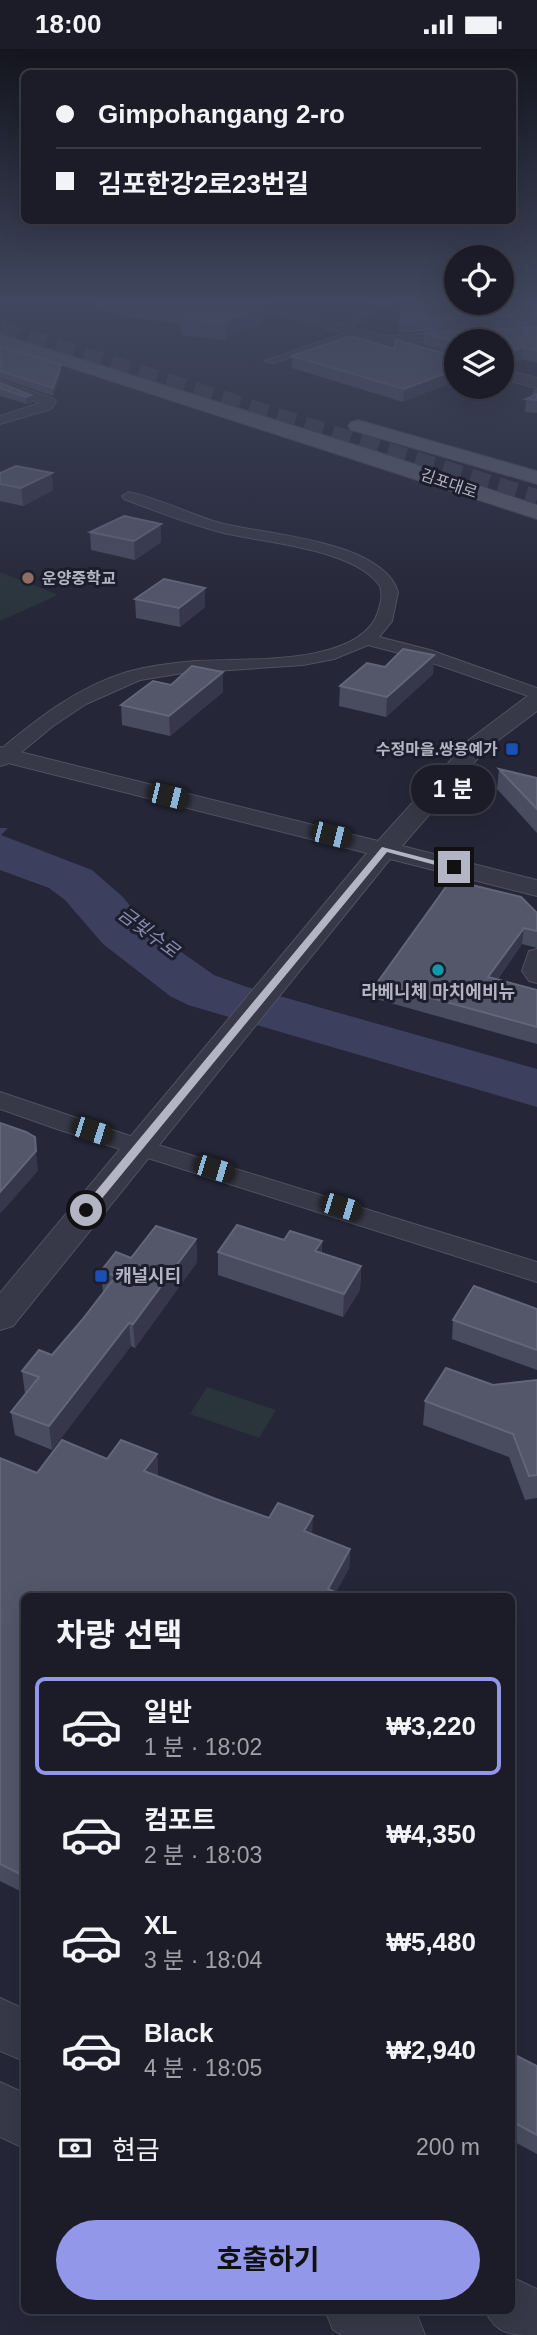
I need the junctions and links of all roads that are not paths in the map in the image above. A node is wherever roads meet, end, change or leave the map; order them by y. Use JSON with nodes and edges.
{"nodes":[{"id":1,"x":40,"y":407,"type":"edge"},
{"id":2,"x":210,"y":407,"type":"edge"},
{"id":3,"x":337,"y":419,"type":"dead end"},
{"id":4,"x":0,"y":421,"type":"edge"},
{"id":5,"x":537,"y":478,"type":"edge"},
{"id":6,"x":129,"y":496,"type":"dead end"},
{"id":7,"x":537,"y":512,"type":"edge"},
{"id":8,"x":366,"y":639,"type":"junction"},
{"id":9,"x":537,"y":697,"type":"edge"},
{"id":10,"x":4,"y":752,"type":"edge"},
{"id":11,"x":389,"y":844,"type":"junction"},
{"id":12,"x":537,"y":873,"type":"edge"},
{"id":13,"x":537,"y":888,"type":"edge"},
{"id":14,"x":537,"y":956,"type":"edge"},
{"id":15,"x":537,"y":976,"type":"edge"},
{"id":16,"x":0,"y":1100,"type":"edge"},
{"id":17,"x":138,"y":1146,"type":"junction"},
{"id":18,"x":537,"y":1272,"type":"edge"},
{"id":19,"x":0,"y":1317,"type":"edge"},
{"id":20,"x":0,"y":2023,"type":"edge"},
{"id":21,"x":21,"y":2034,"type":"edge"},
{"id":22,"x":0,"y":2108,"type":"edge"},
{"id":23,"x":21,"y":2120,"type":"edge"},
{"id":24,"x":515,"y":2307,"type":"edge"},
{"id":25,"x":360,"y":2314,"type":"edge"},
{"id":26,"x":537,"y":2320,"type":"edge"},
{"id":27,"x":397,"y":2335,"type":"edge"}],
"edges":[{"from":1,"to":4,"type":"street"},
{"from":2,"to":7,"type":"main road","name":"김포대로"},
{"from":3,"to":5,"type":"main road","name":"김포대로"},
{"from":6,"to":8,"type":"street"},
{"from":8,"to":9,"type":"street"},
{"from":8,"to":10,"type":"street"},
{"from":9,"to":11,"type":"street"},
{"from":10,"to":11,"type":"street"},
{"from":11,"to":12,"type":"street"},
{"from":11,"to":13,"type":"street"},
{"from":11,"to":17,"type":"street"},
{"from":14,"to":15,"type":"street"},
{"from":16,"to":17,"type":"street"},
{"from":17,"to":18,"type":"street"},
{"from":17,"to":19,"type":"street"},
{"from":20,"to":21,"type":"street"},
{"from":22,"to":23,"type":"street"},
{"from":24,"to":26,"type":"street"},
{"from":25,"to":27,"type":"street"}]}
